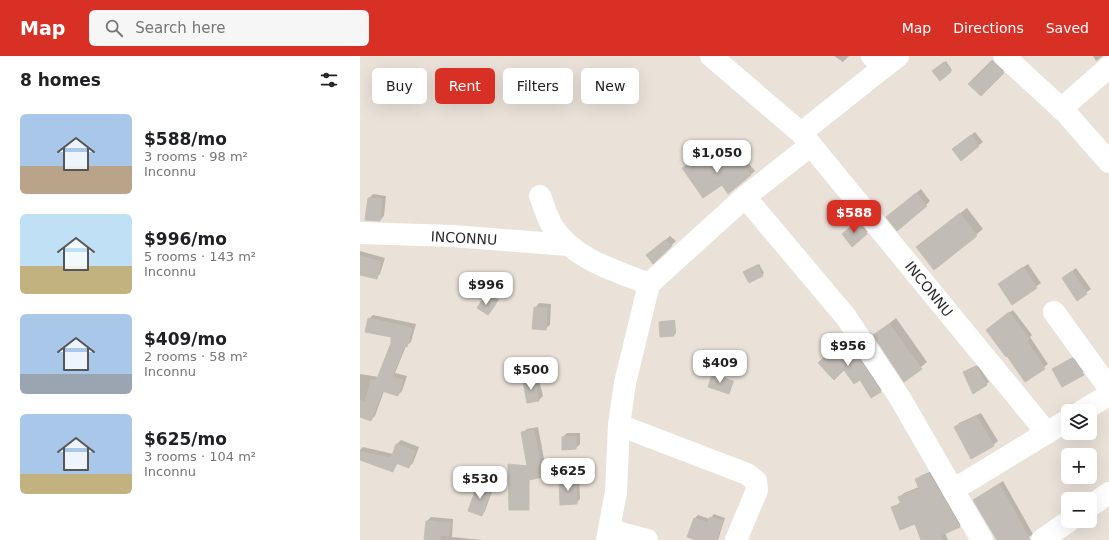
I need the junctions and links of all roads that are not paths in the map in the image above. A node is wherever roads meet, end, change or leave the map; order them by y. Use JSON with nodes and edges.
{"nodes":[{"id":1,"x":711,"y":56,"type":"edge"},
{"id":2,"x":1004,"y":56,"type":"edge"},
{"id":3,"x":885,"y":60,"type":"edge"},
{"id":4,"x":1109,"y":67,"type":"edge"},
{"id":5,"x":1061,"y":109,"type":"junction"},
{"id":6,"x":806,"y":139,"type":"junction"},
{"id":7,"x":1109,"y":162,"type":"edge"},
{"id":8,"x":540,"y":196,"type":"dead end"},
{"id":9,"x":746,"y":197,"type":"junction"},
{"id":10,"x":360,"y":233,"type":"edge"},
{"id":11,"x":568,"y":245,"type":"junction"},
{"id":12,"x":649,"y":284,"type":"junction"},
{"id":13,"x":1054,"y":312,"type":"dead end"},
{"id":14,"x":1109,"y":388,"type":"edge"},
{"id":15,"x":1109,"y":394,"type":"edge"},
{"id":16,"x":1093,"y":404,"type":"edge"},
{"id":17,"x":1061,"y":424,"type":"edge"},
{"id":18,"x":619,"y":425,"type":"junction"},
{"id":19,"x":1047,"y":433,"type":"junction"},
{"id":20,"x":954,"y":490,"type":"junction"},
{"id":21,"x":1109,"y":493,"type":"edge"},
{"id":22,"x":1097,"y":501,"type":"edge"},
{"id":23,"x":1061,"y":527,"type":"edge"},
{"id":24,"x":608,"y":535,"type":"edge"},
{"id":25,"x":647,"y":540,"type":"edge"},
{"id":26,"x":736,"y":540,"type":"edge"},
{"id":27,"x":982,"y":540,"type":"edge"},
{"id":28,"x":1042,"y":540,"type":"edge"}],
"edges":[{"from":1,"to":6,"type":"street","name":"INCONNU"},
{"from":2,"to":5,"type":"street"},
{"from":3,"to":6,"type":"street"},
{"from":4,"to":5,"type":"street"},
{"from":5,"to":7,"type":"street"},
{"from":6,"to":9,"type":"street"},
{"from":6,"to":19,"type":"street","name":"INCONNU"},
{"from":8,"to":11,"type":"street"},
{"from":9,"to":12,"type":"street"},
{"from":9,"to":20,"type":"street"},
{"from":10,"to":11,"type":"street","name":"INCONNU"},
{"from":11,"to":12,"type":"street"},
{"from":12,"to":18,"type":"street"},
{"from":13,"to":14,"type":"street"},
{"from":15,"to":16,"type":"street"},
{"from":17,"to":19,"type":"street"},
{"from":18,"to":24,"type":"street"},
{"from":18,"to":26,"type":"street"},
{"from":19,"to":20,"type":"street"},
{"from":20,"to":27,"type":"street"},
{"from":21,"to":22,"type":"street"},
{"from":23,"to":28,"type":"street"},
{"from":24,"to":25,"type":"street"}]}
